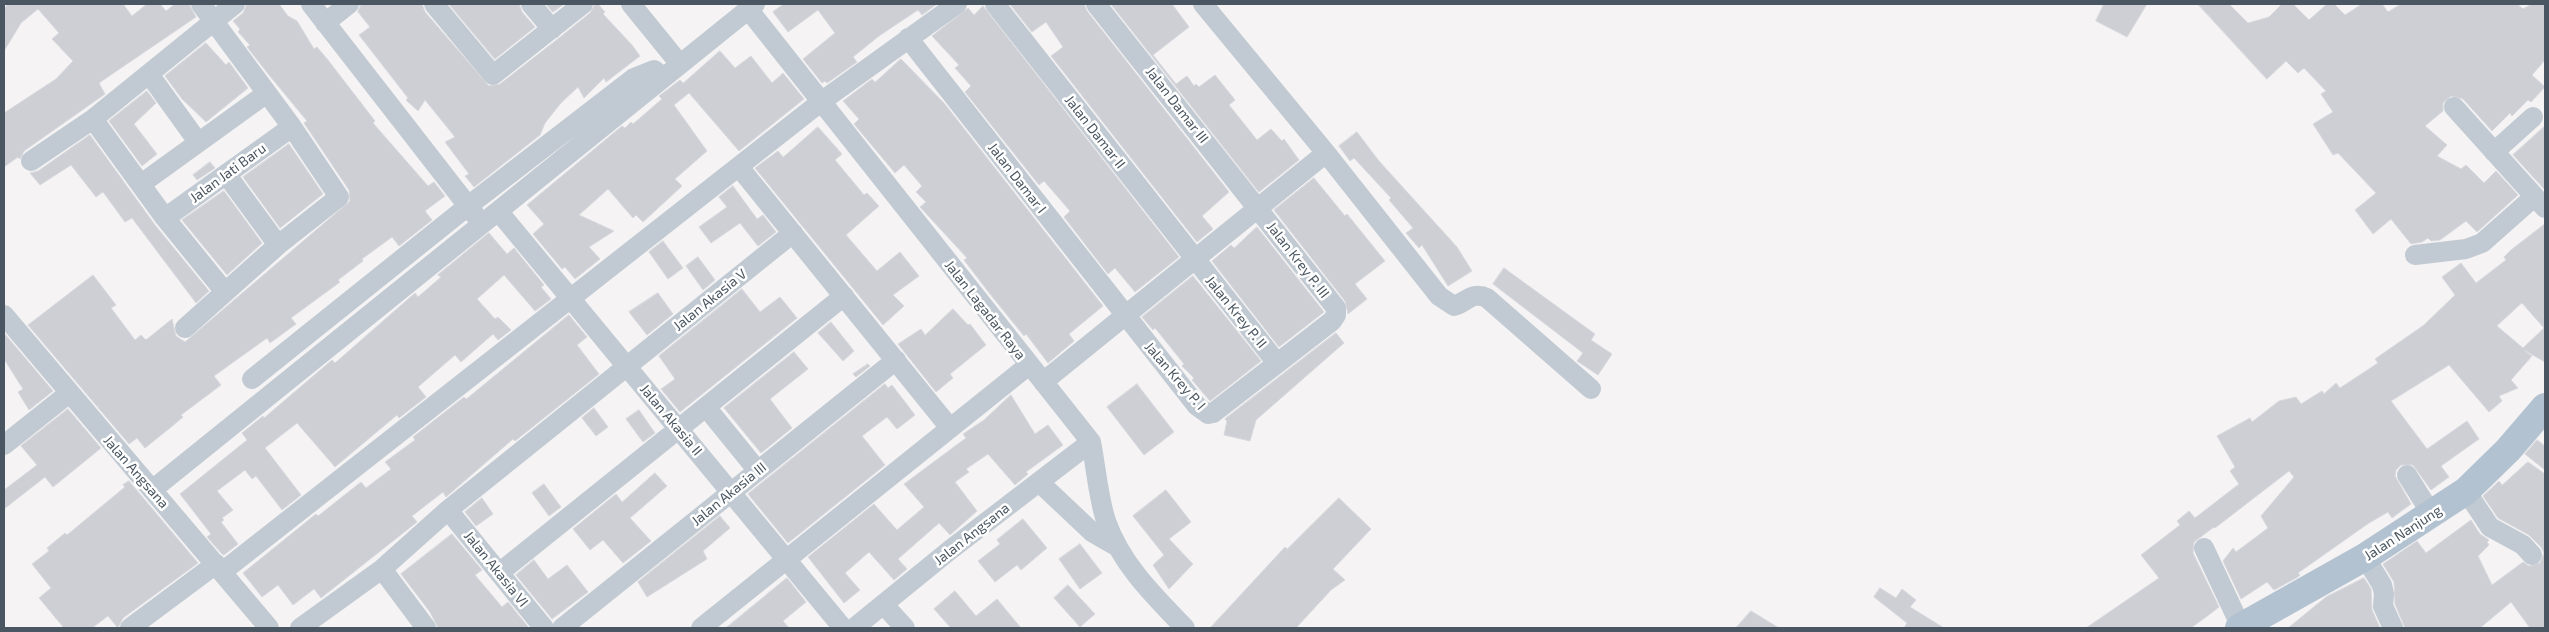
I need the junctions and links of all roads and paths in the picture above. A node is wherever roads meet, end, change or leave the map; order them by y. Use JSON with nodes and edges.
{"nodes":[{"id":1,"x":201,"y":4,"type":"edge"},
{"id":2,"x":235,"y":4,"type":"edge"},
{"id":3,"x":310,"y":4,"type":"edge"},
{"id":4,"x":349,"y":4,"type":"edge"},
{"id":5,"x":434,"y":4,"type":"edge"},
{"id":6,"x":531,"y":4,"type":"edge"},
{"id":7,"x":583,"y":4,"type":"edge"},
{"id":8,"x":957,"y":4,"type":"edge"},
{"id":9,"x":995,"y":4,"type":"edge"},
{"id":10,"x":1096,"y":4,"type":"edge"},
{"id":11,"x":1203,"y":4,"type":"edge"},
{"id":12,"x":637,"y":6,"type":"edge"},
{"id":13,"x":751,"y":6,"type":"edge"},
{"id":14,"x":214,"y":20,"type":"junction"},
{"id":15,"x":325,"y":23,"type":"junction"},
{"id":16,"x":552,"y":29,"type":"junction"},
{"id":17,"x":908,"y":38,"type":"junction"},
{"id":18,"x":679,"y":63,"type":"junction"},
{"id":19,"x":149,"y":74,"type":"junction"},
{"id":20,"x":663,"y":77,"type":"junction"},
{"id":21,"x":267,"y":93,"type":"junction"},
{"id":22,"x":822,"y":101,"type":"junction"},
{"id":23,"x":2454,"y":107,"type":"dead end"},
{"id":24,"x":2533,"y":117,"type":"dead end"},
{"id":25,"x":93,"y":120,"type":"junction"},
{"id":26,"x":292,"y":127,"type":"junction"},
{"id":27,"x":198,"y":142,"type":"junction"},
{"id":28,"x":1326,"y":152,"type":"junction"},
{"id":29,"x":2494,"y":152,"type":"junction"},
{"id":30,"x":31,"y":161,"type":"dead end"},
{"id":31,"x":739,"y":167,"type":"junction"},
{"id":32,"x":226,"y":174,"type":"junction"},
{"id":33,"x":140,"y":184,"type":"junction"},
{"id":34,"x":2540,"y":203,"type":"edge"},
{"id":35,"x":468,"y":206,"type":"junction"},
{"id":36,"x":1257,"y":207,"type":"junction"},
{"id":37,"x":165,"y":218,"type":"junction"},
{"id":38,"x":491,"y":218,"type":"junction"},
{"id":39,"x":793,"y":233,"type":"junction"},
{"id":40,"x":278,"y":245,"type":"junction"},
{"id":41,"x":2415,"y":255,"type":"dead end"},
{"id":42,"x":1195,"y":260,"type":"junction"},
{"id":43,"x":225,"y":292,"type":"junction"},
{"id":44,"x":844,"y":296,"type":"junction"},
{"id":45,"x":570,"y":299,"type":"junction"},
{"id":46,"x":4,"y":315,"type":"edge"},
{"id":47,"x":1125,"y":317,"type":"junction"},
{"id":48,"x":185,"y":328,"type":"dead end"},
{"id":49,"x":896,"y":360,"type":"junction"},
{"id":50,"x":1278,"y":363,"type":"junction"},
{"id":51,"x":1029,"y":365,"type":"junction"},
{"id":52,"x":627,"y":367,"type":"junction"},
{"id":53,"x":252,"y":379,"type":"dead end"},
{"id":54,"x":1043,"y":382,"type":"junction"},
{"id":55,"x":1591,"y":389,"type":"dead end"},
{"id":56,"x":68,"y":394,"type":"junction"},
{"id":57,"x":706,"y":407,"type":"junction"},
{"id":58,"x":2545,"y":407,"type":"edge"},
{"id":59,"x":950,"y":428,"type":"junction"},
{"id":60,"x":678,"y":430,"type":"junction"},
{"id":61,"x":1091,"y":442,"type":"junction"},
{"id":62,"x":4,"y":445,"type":"edge"},
{"id":63,"x":758,"y":471,"type":"junction"},
{"id":64,"x":2407,"y":475,"type":"dead end"},
{"id":65,"x":1038,"y":482,"type":"junction"},
{"id":66,"x":152,"y":490,"type":"junction"},
{"id":67,"x":2466,"y":491,"type":"junction"},
{"id":68,"x":731,"y":492,"type":"junction"},
{"id":69,"x":448,"y":510,"type":"junction"},
{"id":70,"x":2432,"y":514,"type":"junction"},
{"id":71,"x":1118,"y":547,"type":"junction"},
{"id":72,"x":2204,"y":548,"type":"dead end"},
{"id":73,"x":2532,"y":555,"type":"dead end"},
{"id":74,"x":2365,"y":558,"type":"junction"},
{"id":75,"x":786,"y":560,"type":"junction"},
{"id":76,"x":219,"y":568,"type":"junction"},
{"id":77,"x":382,"y":569,"type":"junction"},
{"id":78,"x":499,"y":573,"type":"junction"},
{"id":79,"x":884,"y":605,"type":"junction"},
{"id":80,"x":130,"y":628,"type":"edge"},
{"id":81,"x":269,"y":628,"type":"edge"},
{"id":82,"x":300,"y":628,"type":"edge"},
{"id":83,"x":426,"y":628,"type":"edge"},
{"id":84,"x":544,"y":628,"type":"edge"},
{"id":85,"x":562,"y":628,"type":"edge"},
{"id":86,"x":701,"y":628,"type":"edge"},
{"id":87,"x":843,"y":628,"type":"edge"},
{"id":88,"x":854,"y":628,"type":"edge"},
{"id":89,"x":905,"y":628,"type":"edge"},
{"id":90,"x":1185,"y":628,"type":"edge"},
{"id":91,"x":2240,"y":628,"type":"edge"},
{"id":92,"x":2394,"y":628,"type":"edge"}],
"edges":[{"from":1,"to":14,"type":"street"},
{"from":2,"to":14,"type":"street"},
{"from":3,"to":15,"type":"street","name":"Jalan Akasia II"},
{"from":4,"to":15,"type":"street"},
{"from":5,"to":16,"type":"street"},
{"from":6,"to":16,"type":"street"},
{"from":7,"to":16,"type":"street"},
{"from":8,"to":17,"type":"street"},
{"from":9,"to":42,"type":"street","name":"Jalan Damar II"},
{"from":10,"to":36,"type":"street","name":"Jalan Damar III"},
{"from":11,"to":28,"type":"street"},
{"from":12,"to":18,"type":"street"},
{"from":13,"to":18,"type":"street"},
{"from":13,"to":22,"type":"street","name":"Jalan Lagadar Raya"},
{"from":14,"to":19,"type":"street"},
{"from":14,"to":21,"type":"street"},
{"from":15,"to":35,"type":"street","name":"Jalan Akasia II"},
{"from":17,"to":22,"type":"street"},
{"from":17,"to":47,"type":"street","name":"Jalan Damar I"},
{"from":18,"to":20,"type":"street"},
{"from":19,"to":25,"type":"street"},
{"from":19,"to":27,"type":"street"},
{"from":20,"to":35,"type":"street"},
{"from":20,"to":38,"type":"street"},
{"from":21,"to":26,"type":"street"},
{"from":21,"to":27,"type":"street"},
{"from":22,"to":31,"type":"street"},
{"from":22,"to":51,"type":"street","name":"Jalan Lagadar Raya"},
{"from":23,"to":29,"type":"street"},
{"from":24,"to":29,"type":"street"},
{"from":25,"to":30,"type":"street"},
{"from":25,"to":33,"type":"street"},
{"from":26,"to":32,"type":"street","name":"Jalan Jati Baru"},
{"from":26,"to":40,"type":"street"},
{"from":27,"to":33,"type":"street"},
{"from":28,"to":36,"type":"street"},
{"from":28,"to":55,"type":"street"},
{"from":29,"to":34,"type":"street"},
{"from":31,"to":39,"type":"street"},
{"from":31,"to":45,"type":"street"},
{"from":32,"to":37,"type":"street","name":"Jalan Jati Baru"},
{"from":32,"to":40,"type":"street"},
{"from":33,"to":37,"type":"street"},
{"from":34,"to":41,"type":"street"},
{"from":35,"to":38,"type":"street","name":"Jalan Akasia II"},
{"from":35,"to":53,"type":"street"},
{"from":36,"to":42,"type":"street"},
{"from":36,"to":50,"type":"street","name":"Jalan Krey P. III"},
{"from":37,"to":43,"type":"street"},
{"from":38,"to":45,"type":"street","name":"Jalan Akasia II"},
{"from":38,"to":66,"type":"street"},
{"from":39,"to":44,"type":"street"},
{"from":39,"to":52,"type":"street","name":"Jalan Akasia V"},
{"from":40,"to":43,"type":"street"},
{"from":42,"to":47,"type":"street"},
{"from":42,"to":50,"type":"street","name":"Jalan Krey P. II"},
{"from":43,"to":48,"type":"street"},
{"from":44,"to":49,"type":"street"},
{"from":44,"to":57,"type":"street"},
{"from":45,"to":52,"type":"street","name":"Jalan Akasia II"},
{"from":45,"to":76,"type":"street"},
{"from":46,"to":56,"type":"street","name":"Jalan Angsana"},
{"from":47,"to":50,"type":"street","name":"Jalan Krey P. I"},
{"from":47,"to":54,"type":"street"},
{"from":49,"to":59,"type":"street"},
{"from":49,"to":63,"type":"street","name":"Jalan Akasia III"},
{"from":51,"to":54,"type":"street","name":"Jalan Lagadar Raya"},
{"from":51,"to":59,"type":"street"},
{"from":52,"to":60,"type":"street","name":"Jalan Akasia II"},
{"from":52,"to":69,"type":"street","name":"Jalan Akasia V"},
{"from":54,"to":61,"type":"street","name":"Jalan Lagadar Raya"},
{"from":56,"to":62,"type":"street"},
{"from":56,"to":66,"type":"street","name":"Jalan Angsana"},
{"from":57,"to":60,"type":"street"},
{"from":57,"to":63,"type":"street"},
{"from":58,"to":67,"type":"main road","name":"Jalan Nanjung"},
{"from":59,"to":75,"type":"street"},
{"from":60,"to":68,"type":"street","name":"Jalan Akasia II"},
{"from":60,"to":78,"type":"street"},
{"from":61,"to":65,"type":"street","name":"Jalan Angsana"},
{"from":61,"to":71,"type":"street","name":"Jalan Lagadar Raya"},
{"from":63,"to":68,"type":"street","name":"Jalan Akasia III"},
{"from":64,"to":70,"type":"street"},
{"from":65,"to":71,"type":"street"},
{"from":65,"to":79,"type":"street","name":"Jalan Angsana"},
{"from":66,"to":76,"type":"street","name":"Jalan Angsana"},
{"from":67,"to":70,"type":"main road","name":"Jalan Nanjung"},
{"from":67,"to":73,"type":"street"},
{"from":68,"to":75,"type":"street","name":"Jalan Akasia II"},
{"from":68,"to":85,"type":"street","name":"Jalan Akasia III"},
{"from":69,"to":77,"type":"street","name":"Jalan Akasia V"},
{"from":69,"to":78,"type":"street","name":"Jalan Akasia VI"},
{"from":70,"to":74,"type":"main road","name":"Jalan Nanjung"},
{"from":71,"to":90,"type":"street","name":"Jalan Lagadar Raya"},
{"from":72,"to":91,"type":"street"},
{"from":74,"to":91,"type":"main road","name":"Jalan Nanjung"},
{"from":74,"to":92,"type":"street"},
{"from":75,"to":86,"type":"street"},
{"from":75,"to":87,"type":"street","name":"Jalan Akasia II"},
{"from":76,"to":80,"type":"street"},
{"from":76,"to":81,"type":"street","name":"Jalan Angsana"},
{"from":77,"to":82,"type":"street","name":"Jalan Akasia V"},
{"from":77,"to":83,"type":"street"},
{"from":78,"to":84,"type":"street","name":"Jalan Akasia VI"},
{"from":79,"to":88,"type":"street","name":"Jalan Angsana"},
{"from":79,"to":89,"type":"street"}]}
